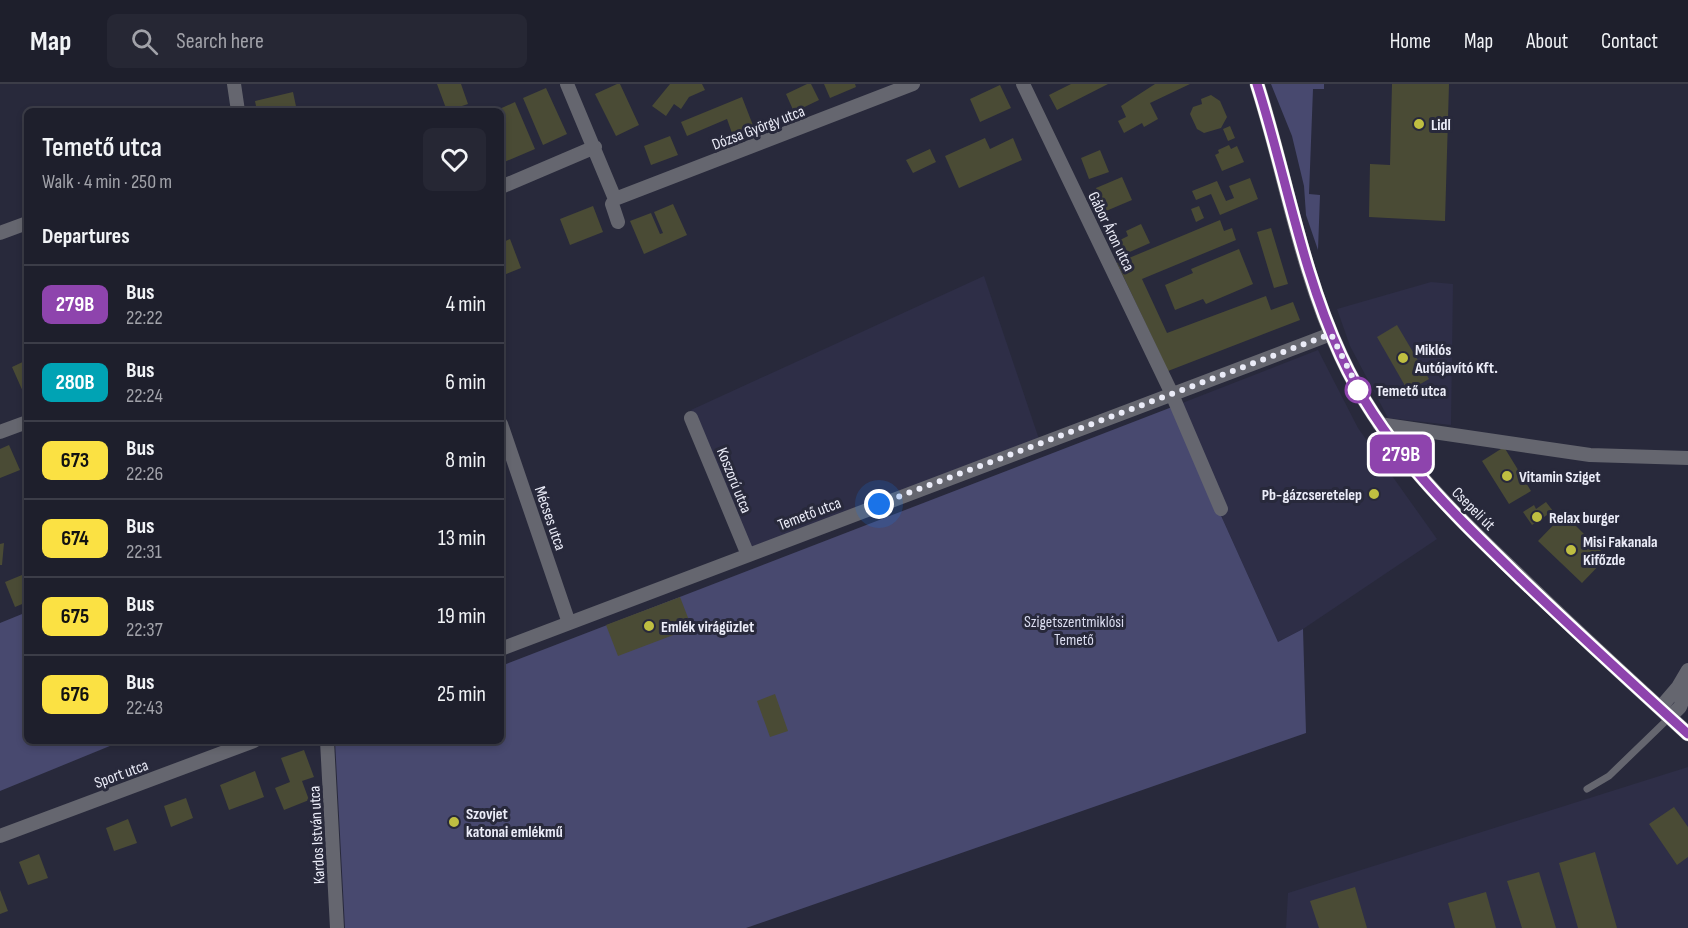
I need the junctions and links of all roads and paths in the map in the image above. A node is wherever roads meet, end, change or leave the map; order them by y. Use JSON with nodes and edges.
{"nodes":[{"id":1,"x":234,"y":84,"type":"edge"},
{"id":2,"x":568,"y":84,"type":"edge"},
{"id":3,"x":913,"y":84,"type":"edge"},
{"id":4,"x":1023,"y":84,"type":"edge"},
{"id":5,"x":1257,"y":84,"type":"edge"},
{"id":6,"x":238,"y":108,"type":"edge"},
{"id":7,"x":594,"y":147,"type":"junction"},
{"id":8,"x":504,"y":186,"type":"edge"},
{"id":9,"x":615,"y":199,"type":"junction"},
{"id":10,"x":618,"y":222,"type":"dead end"},
{"id":11,"x":24,"y":224,"type":"edge"},
{"id":12,"x":0,"y":233,"type":"edge"},
{"id":13,"x":1331,"y":334,"type":"junction"},
{"id":14,"x":1171,"y":392,"type":"junction"},
{"id":15,"x":691,"y":418,"type":"dead end"},
{"id":16,"x":24,"y":423,"type":"edge"},
{"id":17,"x":1379,"y":424,"type":"junction"},
{"id":18,"x":0,"y":432,"type":"edge"},
{"id":19,"x":504,"y":433,"type":"edge"},
{"id":20,"x":1688,"y":458,"type":"edge"},
{"id":21,"x":1221,"y":509,"type":"dead end"},
{"id":22,"x":748,"y":555,"type":"junction"},
{"id":23,"x":569,"y":623,"type":"junction"},
{"id":24,"x":504,"y":648,"type":"edge"},
{"id":25,"x":1688,"y":670,"type":"edge"},
{"id":26,"x":1688,"y":687,"type":"edge"},
{"id":27,"x":1665,"y":712,"type":"junction"},
{"id":28,"x":1688,"y":734,"type":"edge"},
{"id":29,"x":246,"y":744,"type":"edge"},
{"id":30,"x":327,"y":744,"type":"edge"},
{"id":31,"x":1587,"y":789,"type":"dead end"},
{"id":32,"x":0,"y":836,"type":"edge"},
{"id":33,"x":338,"y":928,"type":"edge"}],
"edges":[{"from":1,"to":6,"type":"street"},
{"from":2,"to":7,"type":"street"},
{"from":3,"to":9,"type":"street","name":"Dózsa György utca"},
{"from":4,"to":14,"type":"street","name":"Gábor Áron utca"},
{"from":5,"to":13,"type":"street","name":"Csepeli út"},
{"from":7,"to":8,"type":"street"},
{"from":7,"to":9,"type":"street"},
{"from":9,"to":10,"type":"street"},
{"from":11,"to":12,"type":"street"},
{"from":13,"to":14,"type":"street","name":"Temető utca"},
{"from":13,"to":17,"type":"street","name":"Csepeli út"},
{"from":14,"to":21,"type":"street","name":"Gábor Áron utca"},
{"from":14,"to":22,"type":"street","name":"Temető utca"},
{"from":15,"to":22,"type":"street","name":"Koszorú utca"},
{"from":16,"to":18,"type":"street"},
{"from":17,"to":20,"type":"street"},
{"from":17,"to":27,"type":"street","name":"Csepeli út"},
{"from":19,"to":23,"type":"street","name":"Mécses utca"},
{"from":22,"to":23,"type":"street","name":"Temető utca"},
{"from":23,"to":24,"type":"street","name":"Temető utca"},
{"from":25,"to":27,"type":"street"},
{"from":26,"to":27,"type":"street"},
{"from":27,"to":28,"type":"street","name":"Csepeli út"},
{"from":27,"to":31,"type":"lane"},
{"from":29,"to":32,"type":"street","name":"Sport utca"},
{"from":30,"to":33,"type":"street","name":"Kardos István utca"}]}
